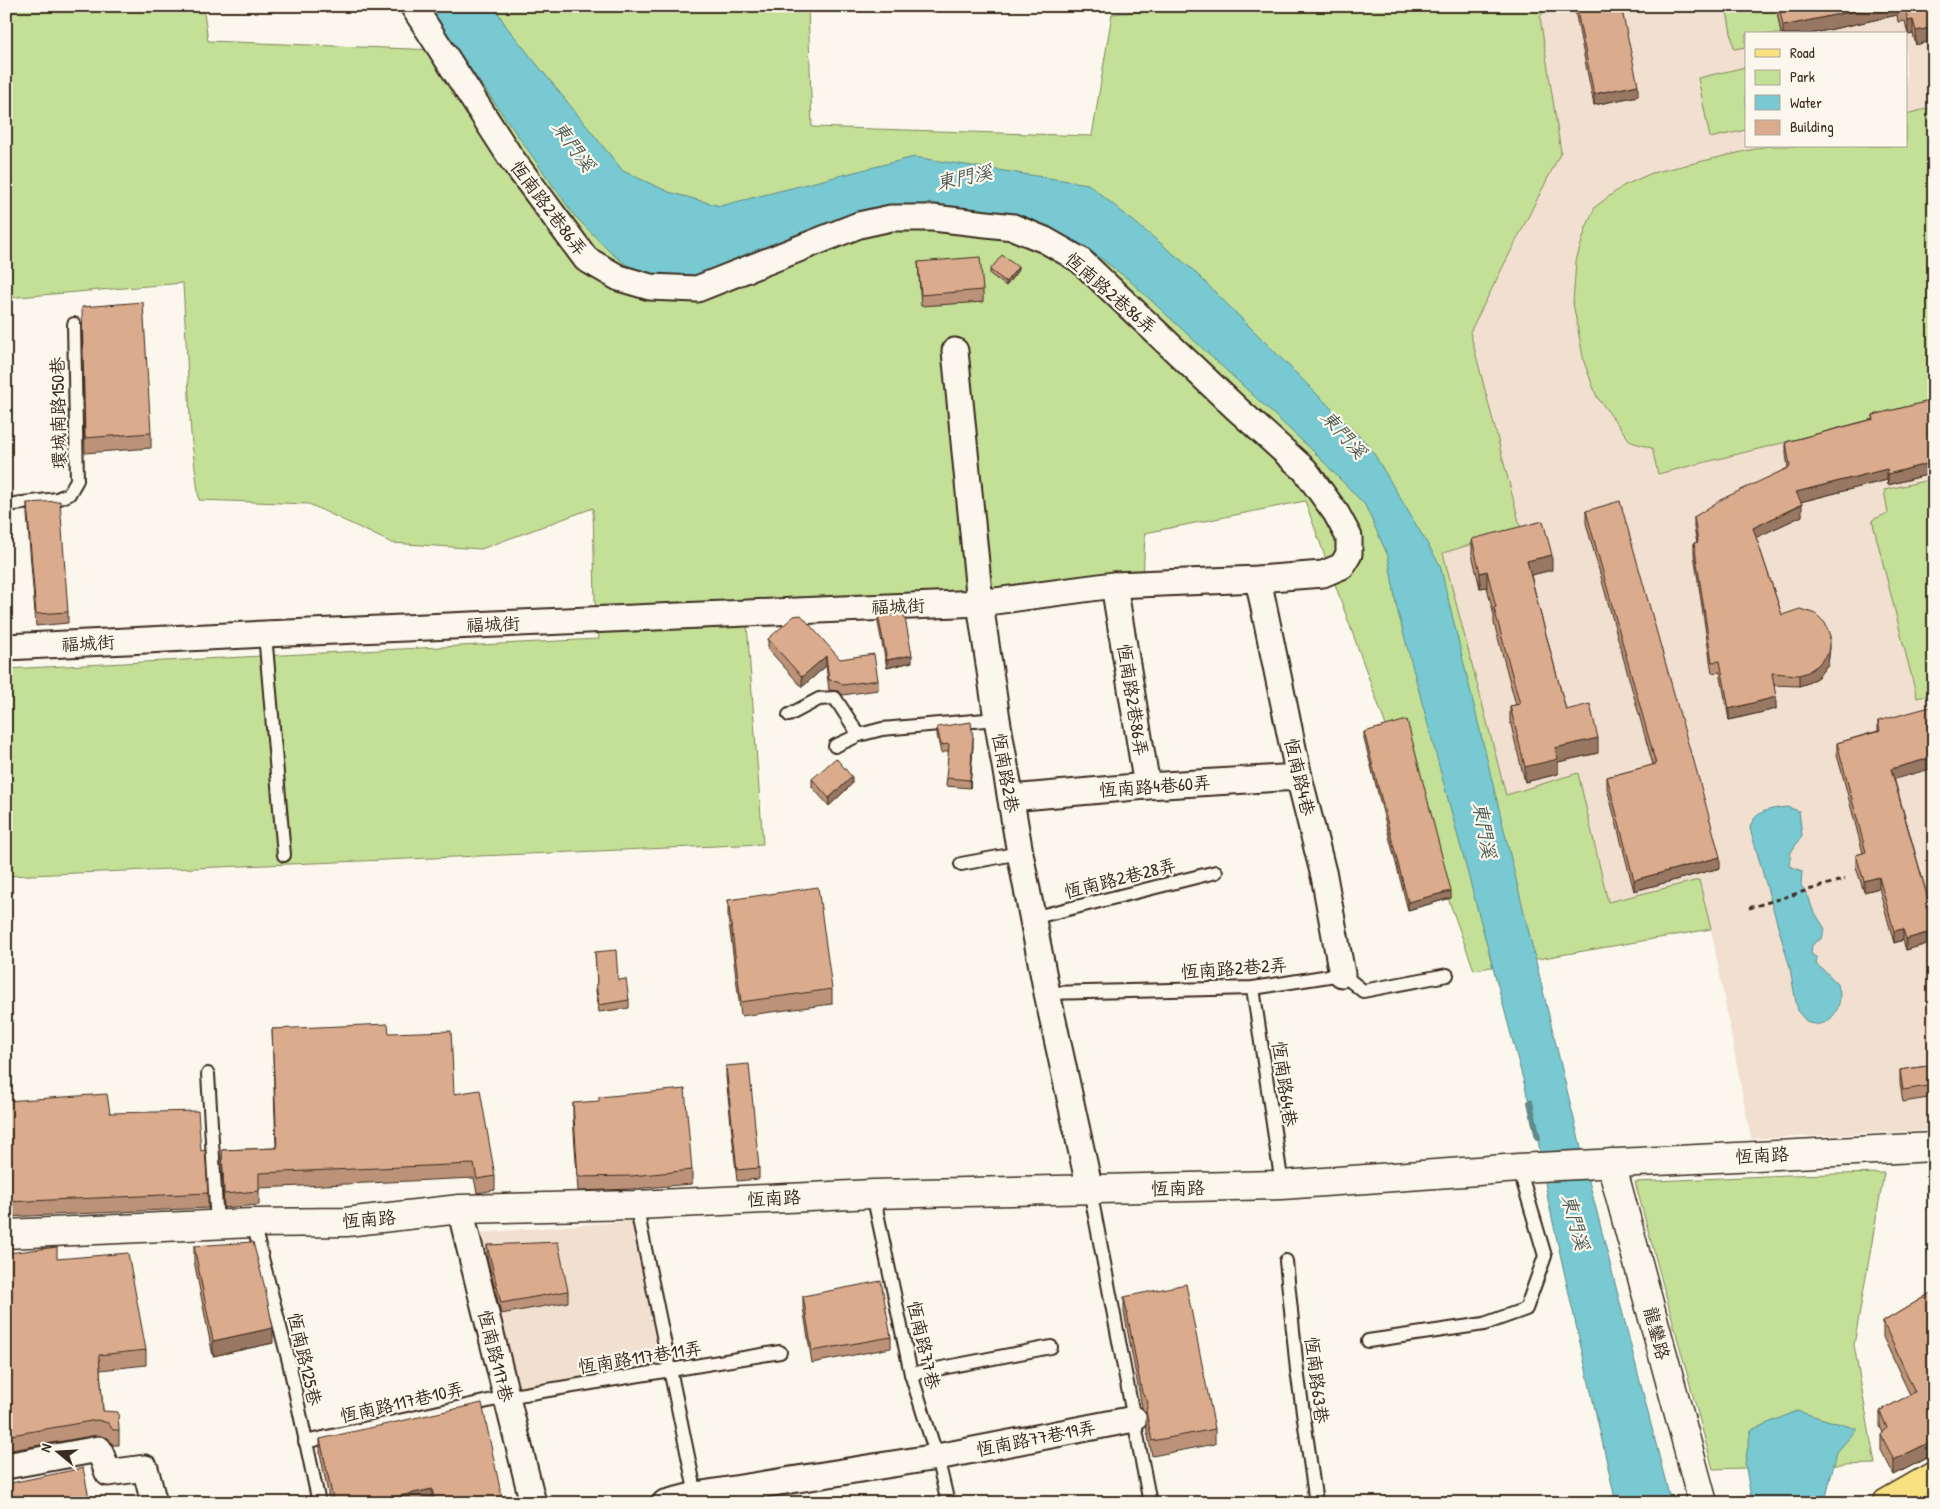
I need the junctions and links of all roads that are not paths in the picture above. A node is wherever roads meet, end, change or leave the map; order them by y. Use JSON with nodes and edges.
{"nodes":[{"id":1,"x":413,"y":6,"type":"edge"},
{"id":2,"x":74,"y":324,"type":"dead end"},
{"id":3,"x":955,"y":351,"type":"dead end"},
{"id":4,"x":6,"y":505,"type":"edge"},
{"id":5,"x":1258,"y":579,"type":"junction"},
{"id":6,"x":1114,"y":585,"type":"junction"},
{"id":7,"x":980,"y":603,"type":"junction"},
{"id":8,"x":265,"y":634,"type":"junction"},
{"id":9,"x":6,"y":647,"type":"edge"},
{"id":10,"x":789,"y":715,"type":"dead end"},
{"id":11,"x":997,"y":719,"type":"junction"},
{"id":12,"x":859,"y":735,"type":"junction"},
{"id":13,"x":836,"y":746,"type":"dead end"},
{"id":14,"x":1299,"y":777,"type":"junction"},
{"id":15,"x":1147,"y":786,"type":"junction"},
{"id":16,"x":1011,"y":798,"type":"junction"},
{"id":17,"x":1020,"y":853,"type":"junction"},
{"id":18,"x":284,"y":855,"type":"dead end"},
{"id":19,"x":961,"y":864,"type":"dead end"},
{"id":20,"x":1216,"y":872,"type":"dead end"},
{"id":21,"x":1032,"y":918,"type":"junction"},
{"id":22,"x":1342,"y":974,"type":"junction"},
{"id":23,"x":1446,"y":975,"type":"dead end"},
{"id":24,"x":1253,"y":988,"type":"junction"},
{"id":25,"x":1046,"y":993,"type":"junction"},
{"id":26,"x":208,"y":1074,"type":"dead end"},
{"id":27,"x":1934,"y":1147,"type":"edge"},
{"id":28,"x":1601,"y":1164,"type":"junction"},
{"id":29,"x":1530,"y":1167,"type":"junction"},
{"id":30,"x":1282,"y":1186,"type":"junction"},
{"id":31,"x":1090,"y":1190,"type":"junction"},
{"id":32,"x":873,"y":1194,"type":"junction"},
{"id":33,"x":636,"y":1205,"type":"junction"},
{"id":34,"x":460,"y":1209,"type":"junction"},
{"id":35,"x":253,"y":1223,"type":"junction"},
{"id":36,"x":217,"y":1225,"type":"junction"},
{"id":37,"x":6,"y":1234,"type":"edge"},
{"id":38,"x":1286,"y":1261,"type":"dead end"},
{"id":39,"x":1368,"y":1340,"type":"dead end"},
{"id":40,"x":1051,"y":1348,"type":"dead end"},
{"id":41,"x":780,"y":1352,"type":"dead end"},
{"id":42,"x":670,"y":1369,"type":"junction"},
{"id":43,"x":911,"y":1374,"type":"junction"},
{"id":44,"x":506,"y":1397,"type":"junction"},
{"id":45,"x":1134,"y":1419,"type":"junction"},
{"id":46,"x":305,"y":1442,"type":"junction"},
{"id":47,"x":938,"y":1457,"type":"junction"},
{"id":48,"x":6,"y":1466,"type":"edge"},
{"id":49,"x":1934,"y":1476,"type":"edge"},
{"id":50,"x":696,"y":1495,"type":"junction"},
{"id":51,"x":154,"y":1503,"type":"edge"},
{"id":52,"x":319,"y":1503,"type":"edge"},
{"id":53,"x":533,"y":1503,"type":"edge"},
{"id":54,"x":666,"y":1503,"type":"edge"},
{"id":55,"x":948,"y":1503,"type":"edge"},
{"id":56,"x":1150,"y":1503,"type":"edge"},
{"id":57,"x":1316,"y":1503,"type":"edge"},
{"id":58,"x":1703,"y":1503,"type":"edge"},
{"id":59,"x":1887,"y":1503,"type":"edge"}],
"edges":[{"from":1,"to":5,"type":"street","name":"恆南路2巷86弄"},
{"from":2,"to":4,"type":"lane","name":"環城南路150巷"},
{"from":3,"to":7,"type":"street","name":"恆南路2巷"},
{"from":5,"to":6,"type":"street","name":"恆南路2巷86弄"},
{"from":5,"to":14,"type":"street","name":"恆南路4巷"},
{"from":6,"to":7,"type":"street","name":"恆南路2巷86弄"},
{"from":6,"to":15,"type":"street","name":"恆南路2巷86弄"},
{"from":7,"to":8,"type":"street","name":"福城街"},
{"from":7,"to":11,"type":"street","name":"恆南路2巷"},
{"from":8,"to":9,"type":"street","name":"福城街"},
{"from":8,"to":18,"type":"lane"},
{"from":10,"to":12,"type":"lane"},
{"from":11,"to":12,"type":"lane"},
{"from":11,"to":16,"type":"street","name":"恆南路2巷"},
{"from":12,"to":13,"type":"lane"},
{"from":14,"to":15,"type":"street","name":"恆南路4巷60弄"},
{"from":14,"to":22,"type":"street","name":"恆南路4巷"},
{"from":15,"to":16,"type":"street","name":"恆南路4巷60弄"},
{"from":16,"to":17,"type":"street","name":"恆南路2巷"},
{"from":17,"to":19,"type":"lane"},
{"from":17,"to":21,"type":"street","name":"恆南路2巷"},
{"from":20,"to":21,"type":"lane","name":"恆南路2巷28弄"},
{"from":21,"to":25,"type":"street","name":"恆南路2巷"},
{"from":22,"to":23,"type":"lane"},
{"from":22,"to":24,"type":"lane","name":"恆南路2巷2弄"},
{"from":24,"to":25,"type":"lane","name":"恆南路2巷2弄"},
{"from":24,"to":30,"type":"lane","name":"恆南路64巷"},
{"from":25,"to":31,"type":"street","name":"恆南路2巷"},
{"from":26,"to":36,"type":"lane"},
{"from":27,"to":28,"type":"street","name":"恆南路"},
{"from":28,"to":29,"type":"street","name":"恆南路"},
{"from":28,"to":58,"type":"street","name":"龍鑾路"},
{"from":29,"to":30,"type":"street","name":"恆南路"},
{"from":29,"to":39,"type":"lane"},
{"from":30,"to":31,"type":"street","name":"恆南路"},
{"from":31,"to":32,"type":"street","name":"恆南路"},
{"from":31,"to":45,"type":"lane"},
{"from":32,"to":33,"type":"street","name":"恆南路"},
{"from":32,"to":43,"type":"lane","name":"恆南路77巷"},
{"from":33,"to":34,"type":"street","name":"恆南路"},
{"from":33,"to":42,"type":"lane"},
{"from":34,"to":35,"type":"street","name":"恆南路"},
{"from":34,"to":44,"type":"street","name":"恆南路117巷"},
{"from":35,"to":36,"type":"street","name":"恆南路"},
{"from":35,"to":46,"type":"lane","name":"恆南路125巷"},
{"from":36,"to":37,"type":"street","name":"恆南路"},
{"from":38,"to":57,"type":"lane","name":"恆南路63巷"},
{"from":40,"to":43,"type":"lane"},
{"from":41,"to":42,"type":"lane","name":"恆南路117巷11弄"},
{"from":42,"to":44,"type":"lane","name":"恆南路117巷11弄"},
{"from":42,"to":50,"type":"lane"},
{"from":43,"to":47,"type":"lane","name":"恆南路77巷"},
{"from":44,"to":46,"type":"lane","name":"恆南路117巷10弄"},
{"from":44,"to":53,"type":"street","name":"恆南路117巷"},
{"from":45,"to":47,"type":"street","name":"恆南路77巷19弄"},
{"from":45,"to":56,"type":"lane"},
{"from":46,"to":52,"type":"lane","name":"恆南路125巷"},
{"from":47,"to":50,"type":"street"},
{"from":47,"to":55,"type":"lane","name":"恆南路77巷"},
{"from":48,"to":51,"type":"street"},
{"from":49,"to":59,"type":"main road"},
{"from":50,"to":54,"type":"street"}]}
